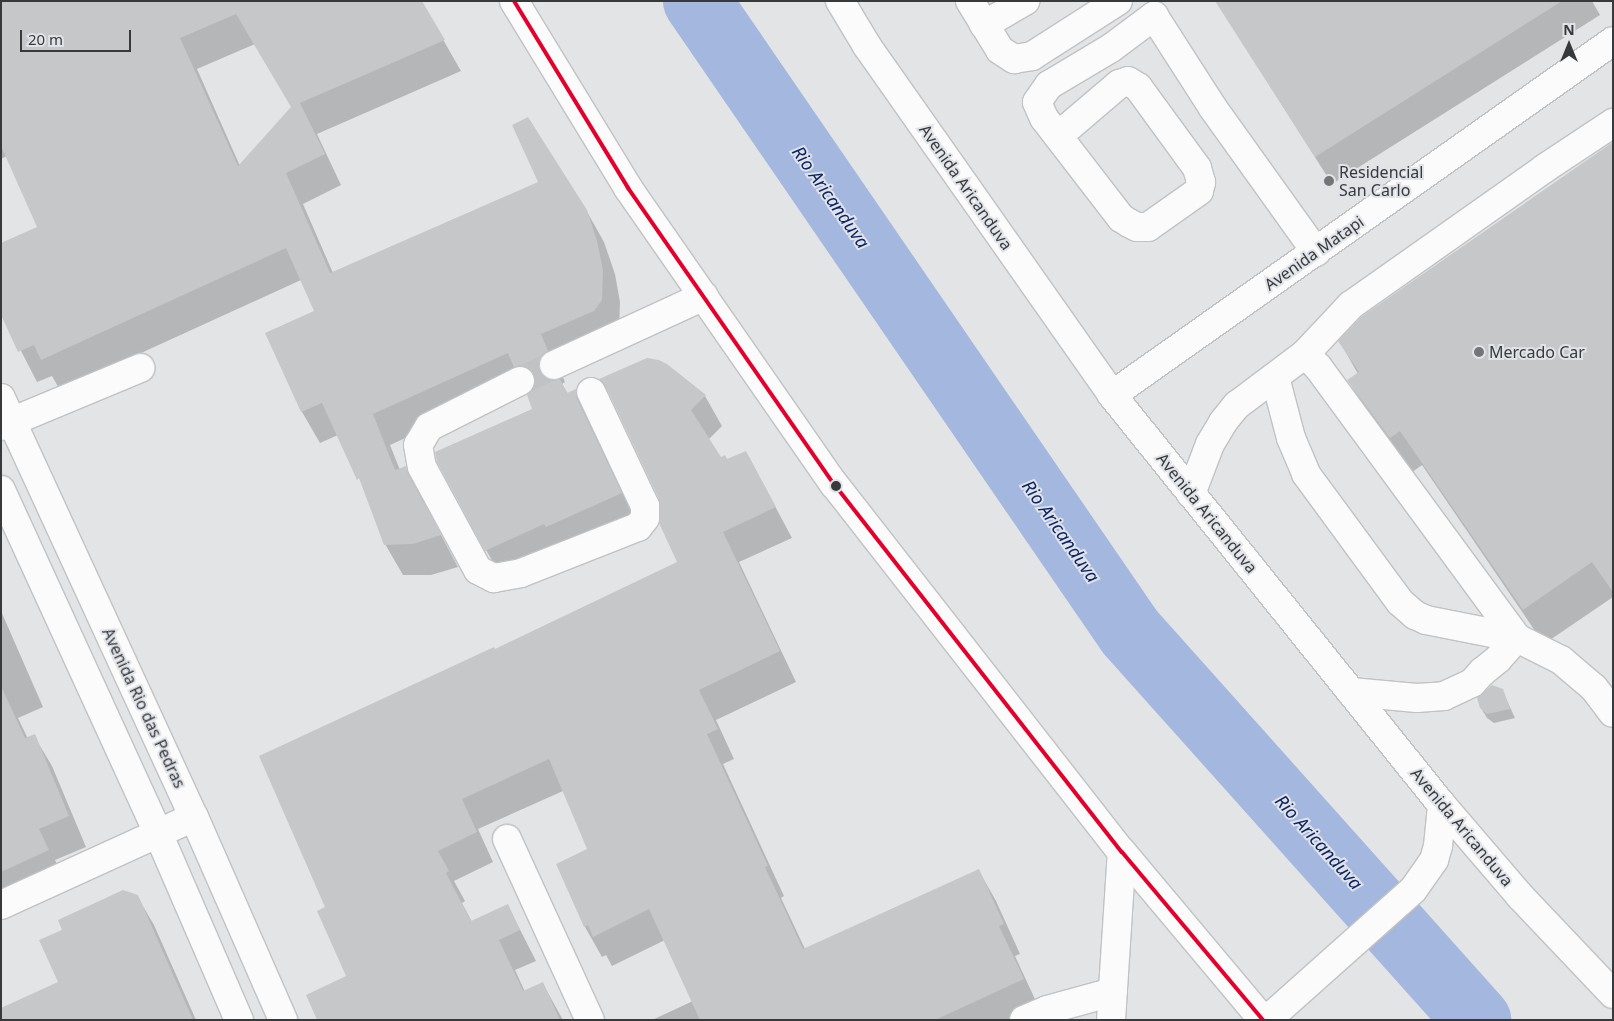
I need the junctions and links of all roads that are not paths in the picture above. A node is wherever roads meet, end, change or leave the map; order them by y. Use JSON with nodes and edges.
{"nodes":[{"id":1,"x":514,"y":1,"type":"edge"},
{"id":2,"x":840,"y":1,"type":"edge"},
{"id":3,"x":970,"y":1,"type":"edge"},
{"id":4,"x":1025,"y":1,"type":"edge"},
{"id":5,"x":1118,"y":1,"type":"edge"},
{"id":6,"x":984,"y":25,"type":"junction"},
{"id":7,"x":1613,"y":41,"type":"edge"},
{"id":8,"x":1613,"y":123,"type":"edge"},
{"id":9,"x":1058,"y":136,"type":"junction"},
{"id":10,"x":1316,"y":252,"type":"junction"},
{"id":11,"x":704,"y":296,"type":"junction"},
{"id":12,"x":1305,"y":354,"type":"junction"},
{"id":13,"x":140,"y":368,"type":"dead end"},
{"id":14,"x":1275,"y":377,"type":"junction"},
{"id":15,"x":520,"y":381,"type":"tunnel mouth"},
{"id":16,"x":1112,"y":395,"type":"junction"},
{"id":17,"x":5,"y":414,"type":"edge"},
{"id":18,"x":1,"y":490,"type":"edge"},
{"id":19,"x":1191,"y":494,"type":"junction"},
{"id":20,"x":1517,"y":638,"type":"junction"},
{"id":21,"x":1351,"y":692,"type":"junction"},
{"id":22,"x":1613,"y":713,"type":"edge"},
{"id":23,"x":1442,"y":805,"type":"junction"},
{"id":24,"x":194,"y":817,"type":"junction"},
{"id":25,"x":158,"y":833,"type":"junction"},
{"id":26,"x":507,"y":839,"type":"dead end"},
{"id":27,"x":1122,"y":852,"type":"junction"},
{"id":28,"x":1,"y":905,"type":"edge"},
{"id":29,"x":1113,"y":992,"type":"junction"},
{"id":30,"x":1613,"y":994,"type":"edge"},
{"id":31,"x":239,"y":1020,"type":"edge"},
{"id":32,"x":283,"y":1020,"type":"edge"},
{"id":33,"x":590,"y":1020,"type":"edge"},
{"id":34,"x":1024,"y":1020,"type":"edge"},
{"id":35,"x":1111,"y":1020,"type":"edge"},
{"id":36,"x":1263,"y":1020,"type":"edge"},
{"id":37,"x":1267,"y":1020,"type":"edge"}],
"edges":[{"from":1,"to":11,"type":"main road"},
{"from":2,"to":16,"type":"main road","name":"Avenida Aricanduva"},
{"from":3,"to":6,"type":"main road"},
{"from":4,"to":6,"type":"main road"},
{"from":5,"to":6,"type":"main road"},
{"from":7,"to":10,"type":"main road","name":"Avenida Matapi"},
{"from":8,"to":12,"type":"main road"},
{"from":9,"to":9,"type":"main road"},
{"from":9,"to":10,"type":"main road"},
{"from":10,"to":16,"type":"main road","name":"Avenida Matapi"},
{"from":11,"to":15,"type":"main road"},
{"from":11,"to":27,"type":"main road"},
{"from":12,"to":14,"type":"main road"},
{"from":12,"to":20,"type":"main road"},
{"from":13,"to":17,"type":"main road"},
{"from":14,"to":19,"type":"main road"},
{"from":14,"to":20,"type":"main road"},
{"from":16,"to":19,"type":"main road","name":"Avenida Aricanduva"},
{"from":17,"to":24,"type":"main road","name":"Avenida Rio das Pedras"},
{"from":18,"to":25,"type":"main road"},
{"from":19,"to":21,"type":"main road","name":"Avenida Aricanduva"},
{"from":20,"to":21,"type":"main road"},
{"from":20,"to":22,"type":"main road"},
{"from":21,"to":23,"type":"main road","name":"Avenida Aricanduva"},
{"from":23,"to":30,"type":"main road","name":"Avenida Aricanduva"},
{"from":23,"to":37,"type":"main road"},
{"from":24,"to":25,"type":"main road"},
{"from":24,"to":32,"type":"main road","name":"Avenida Rio das Pedras"},
{"from":25,"to":28,"type":"main road"},
{"from":25,"to":31,"type":"main road"},
{"from":26,"to":33,"type":"main road"},
{"from":27,"to":29,"type":"main road"},
{"from":27,"to":36,"type":"main road"},
{"from":29,"to":34,"type":"main road"},
{"from":29,"to":35,"type":"main road"}]}
